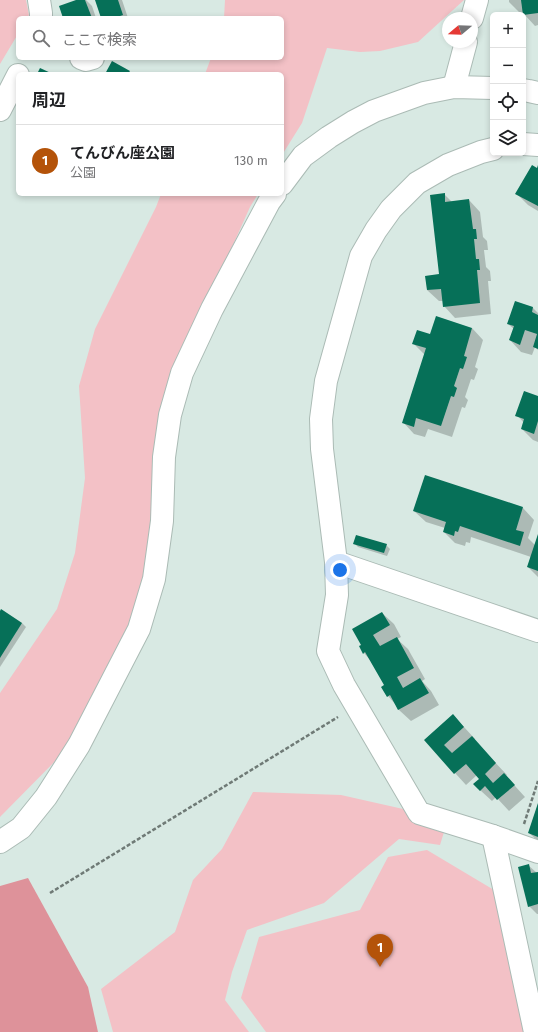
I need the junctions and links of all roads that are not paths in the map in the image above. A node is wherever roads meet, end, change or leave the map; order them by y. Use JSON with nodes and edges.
{"nodes":[{"id":1,"x":39,"y":0,"type":"edge"},
{"id":2,"x":477,"y":0,"type":"edge"},
{"id":3,"x":474,"y":12,"type":"edge"},
{"id":4,"x":41,"y":16,"type":"edge"},
{"id":5,"x":464,"y":48,"type":"edge"},
{"id":6,"x":25,"y":60,"type":"edge"},
{"id":7,"x":19,"y":72,"type":"edge"},
{"id":8,"x":16,"y":78,"type":"edge"},
{"id":9,"x":454,"y":87,"type":"junction"},
{"id":10,"x":490,"y":88,"type":"edge"},
{"id":11,"x":526,"y":90,"type":"edge"},
{"id":12,"x":538,"y":93,"type":"edge"},
{"id":13,"x":0,"y":110,"type":"edge"},
{"id":14,"x":526,"y":144,"type":"edge"},
{"id":15,"x":538,"y":145,"type":"edge"},
{"id":16,"x":490,"y":150,"type":"edge"},
{"id":17,"x":284,"y":181,"type":"edge"},
{"id":18,"x":274,"y":196,"type":"edge"},
{"id":19,"x":336,"y":562,"type":"junction"},
{"id":20,"x":538,"y":632,"type":"edge"},
{"id":21,"x":494,"y":836,"type":"junction"},
{"id":22,"x":0,"y":842,"type":"edge"},
{"id":23,"x":538,"y":852,"type":"edge"},
{"id":24,"x":536,"y":1032,"type":"edge"}],
"edges":[{"from":1,"to":4,"type":"street"},
{"from":2,"to":3,"type":"street"},
{"from":5,"to":9,"type":"street"},
{"from":6,"to":7,"type":"street"},
{"from":8,"to":13,"type":"street"},
{"from":9,"to":10,"type":"street"},
{"from":9,"to":17,"type":"street"},
{"from":11,"to":12,"type":"street"},
{"from":14,"to":15,"type":"street"},
{"from":16,"to":19,"type":"street"},
{"from":18,"to":22,"type":"street"},
{"from":19,"to":20,"type":"street"},
{"from":19,"to":21,"type":"street"},
{"from":21,"to":23,"type":"street"},
{"from":21,"to":24,"type":"street"}]}
